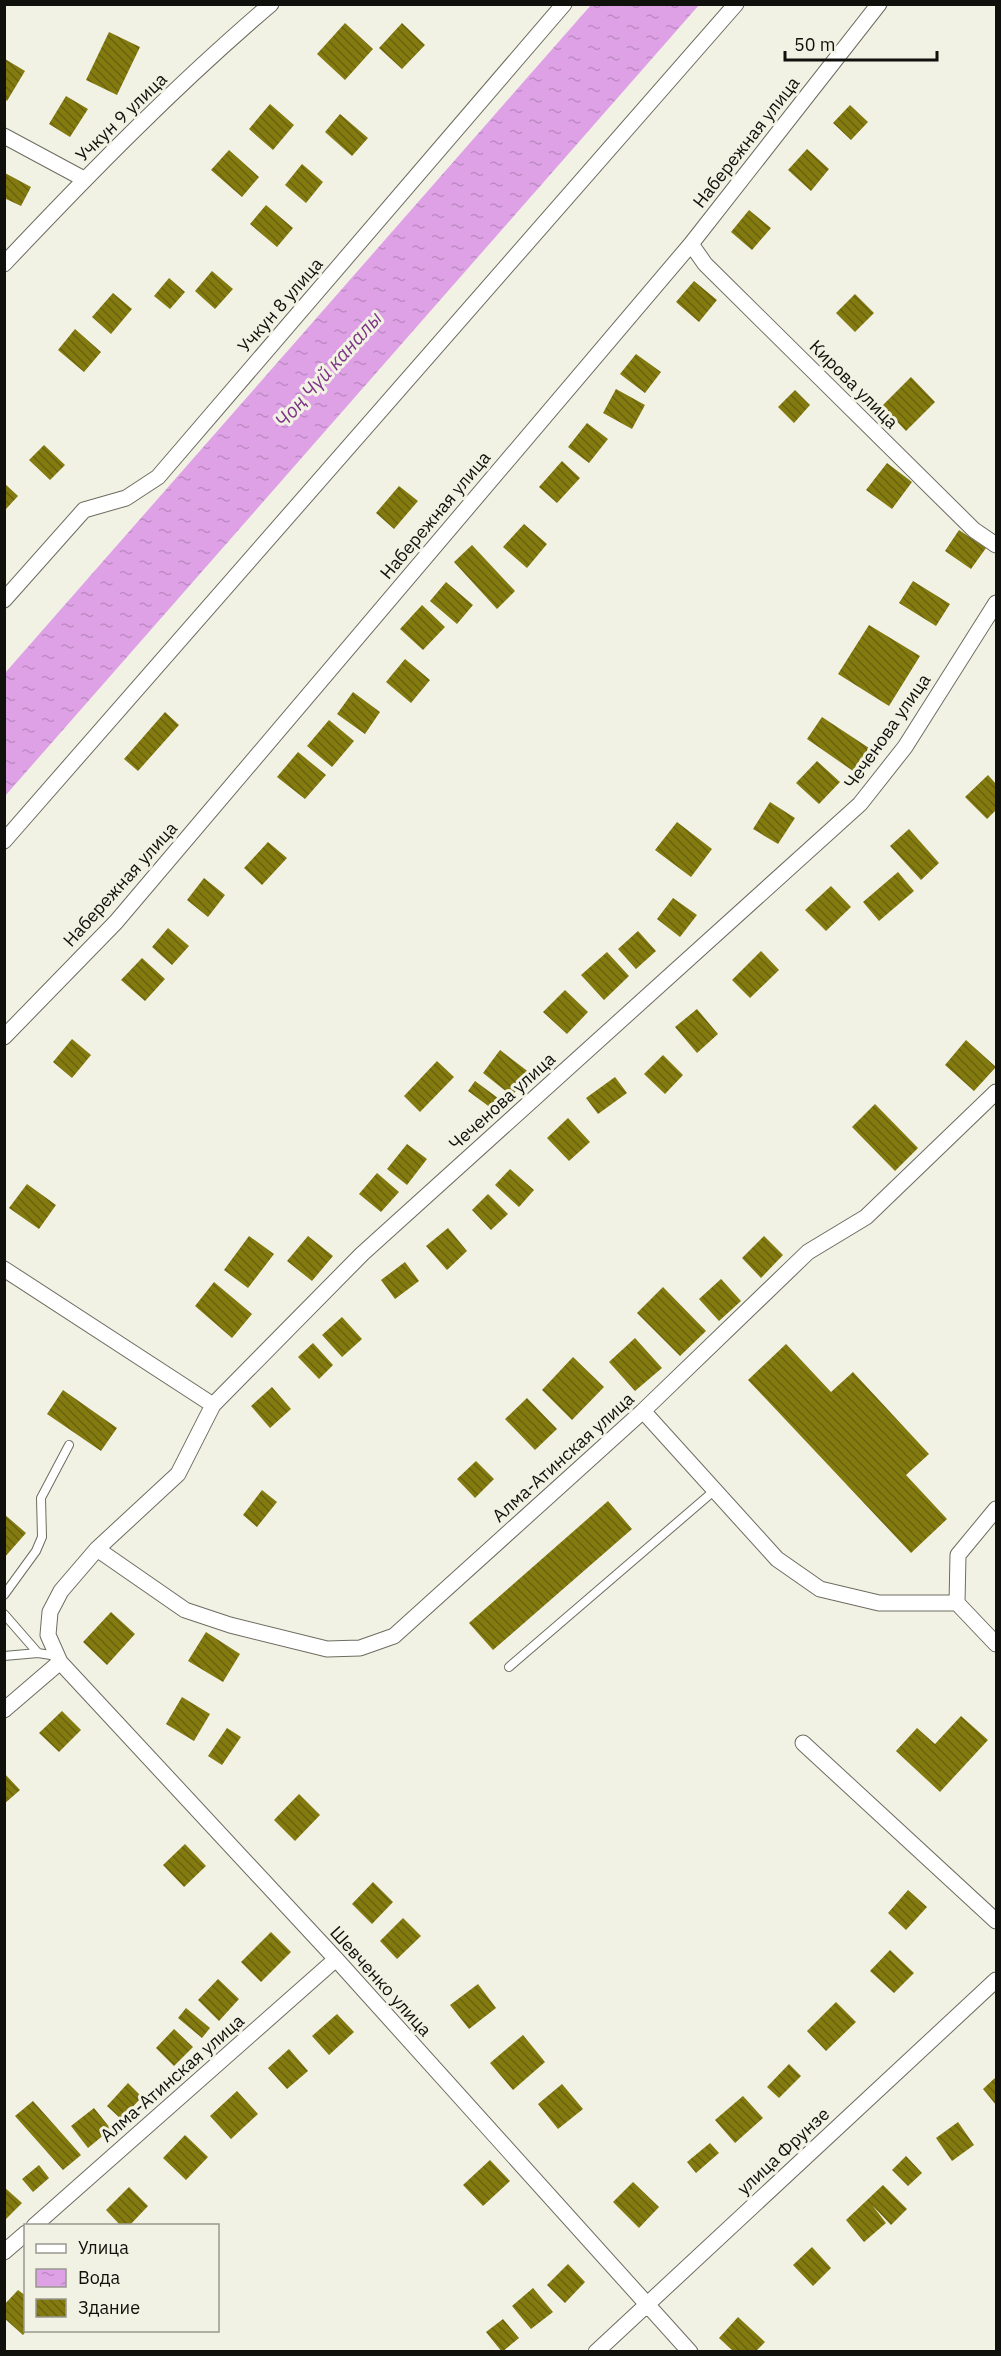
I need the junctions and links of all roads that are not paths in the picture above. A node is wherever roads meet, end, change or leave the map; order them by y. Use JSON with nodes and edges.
{"nodes":[{"id":1,"x":271,"y":4,"type":"edge"},
{"id":2,"x":564,"y":4,"type":"edge"},
{"id":3,"x":736,"y":4,"type":"edge"},
{"id":4,"x":879,"y":4,"type":"edge"},
{"id":5,"x":4,"y":136,"type":"edge"},
{"id":6,"x":84,"y":179,"type":"junction"},
{"id":7,"x":691,"y":244,"type":"junction"},
{"id":8,"x":4,"y":264,"type":"edge"},
{"id":9,"x":996,"y":545,"type":"edge"},
{"id":10,"x":4,"y":600,"type":"edge"},
{"id":11,"x":996,"y":603,"type":"edge"},
{"id":12,"x":4,"y":841,"type":"edge"},
{"id":13,"x":4,"y":1037,"type":"edge"},
{"id":14,"x":996,"y":1092,"type":"edge"},
{"id":15,"x":4,"y":1269,"type":"edge"},
{"id":16,"x":213,"y":1405,"type":"junction"},
{"id":17,"x":644,"y":1411,"type":"junction"},
{"id":18,"x":69,"y":1445,"type":"dead end"},
{"id":19,"x":715,"y":1490,"type":"junction"},
{"id":20,"x":996,"y":1509,"type":"edge"},
{"id":21,"x":97,"y":1549,"type":"junction"},
{"id":22,"x":4,"y":1595,"type":"edge"},
{"id":23,"x":957,"y":1603,"type":"junction"},
{"id":24,"x":4,"y":1614,"type":"edge"},
{"id":25,"x":48,"y":1635,"type":"joint"},
{"id":26,"x":996,"y":1644,"type":"edge"},
{"id":27,"x":38,"y":1653,"type":"junction"},
{"id":28,"x":4,"y":1656,"type":"edge"},
{"id":29,"x":58,"y":1659,"type":"junction"},
{"id":30,"x":509,"y":1667,"type":"dead end"},
{"id":31,"x":4,"y":1710,"type":"edge"},
{"id":32,"x":803,"y":1743,"type":"dead end"},
{"id":33,"x":996,"y":1921,"type":"edge"},
{"id":34,"x":336,"y":1959,"type":"junction"},
{"id":35,"x":996,"y":1980,"type":"edge"},
{"id":36,"x":36,"y":2224,"type":"edge"},
{"id":37,"x":24,"y":2235,"type":"edge"},
{"id":38,"x":4,"y":2252,"type":"edge"},
{"id":39,"x":645,"y":2304,"type":"junction"},
{"id":40,"x":596,"y":2352,"type":"edge"},
{"id":41,"x":690,"y":2352,"type":"edge"}],
"edges":[{"from":1,"to":6,"type":"street","name":"Учкун 9 улица"},
{"from":2,"to":10,"type":"street","name":"Учкун 8 улица"},
{"from":3,"to":12,"type":"street"},
{"from":4,"to":7,"type":"street","name":"Набережная улица"},
{"from":5,"to":6,"type":"street"},
{"from":6,"to":8,"type":"street","name":"Учкун 9 улица"},
{"from":7,"to":9,"type":"street","name":"Кирова улица"},
{"from":7,"to":13,"type":"street","name":"Набережная улица"},
{"from":11,"to":16,"type":"street","name":"Чеченова улица"},
{"from":14,"to":17,"type":"street","name":"Алма-Атинская улица"},
{"from":15,"to":16,"type":"street"},
{"from":16,"to":21,"type":"street","name":"Чеченова улица"},
{"from":17,"to":19,"type":"street"},
{"from":17,"to":21,"type":"street","name":"Алма-Атинская улица"},
{"from":18,"to":22,"type":"lane"},
{"from":19,"to":23,"type":"street"},
{"from":19,"to":30,"type":"lane"},
{"from":20,"to":23,"type":"street"},
{"from":21,"to":25,"type":"street","name":"Чеченова улица"},
{"from":23,"to":26,"type":"street"},
{"from":24,"to":27,"type":"lane"},
{"from":25,"to":29,"type":"street","name":"Шевченко улица"},
{"from":27,"to":28,"type":"lane"},
{"from":27,"to":29,"type":"lane"},
{"from":29,"to":31,"type":"street"},
{"from":29,"to":34,"type":"street","name":"Шевченко улица"},
{"from":32,"to":33,"type":"street"},
{"from":34,"to":36,"type":"street","name":"Алма-Атинская улица"},
{"from":34,"to":39,"type":"street","name":"Шевченко улица"},
{"from":35,"to":39,"type":"street","name":"улица Фрунзе"},
{"from":37,"to":38,"type":"street"},
{"from":39,"to":40,"type":"street","name":"улица Фрунзе"},
{"from":39,"to":41,"type":"street","name":"Шевченко улица"}]}
